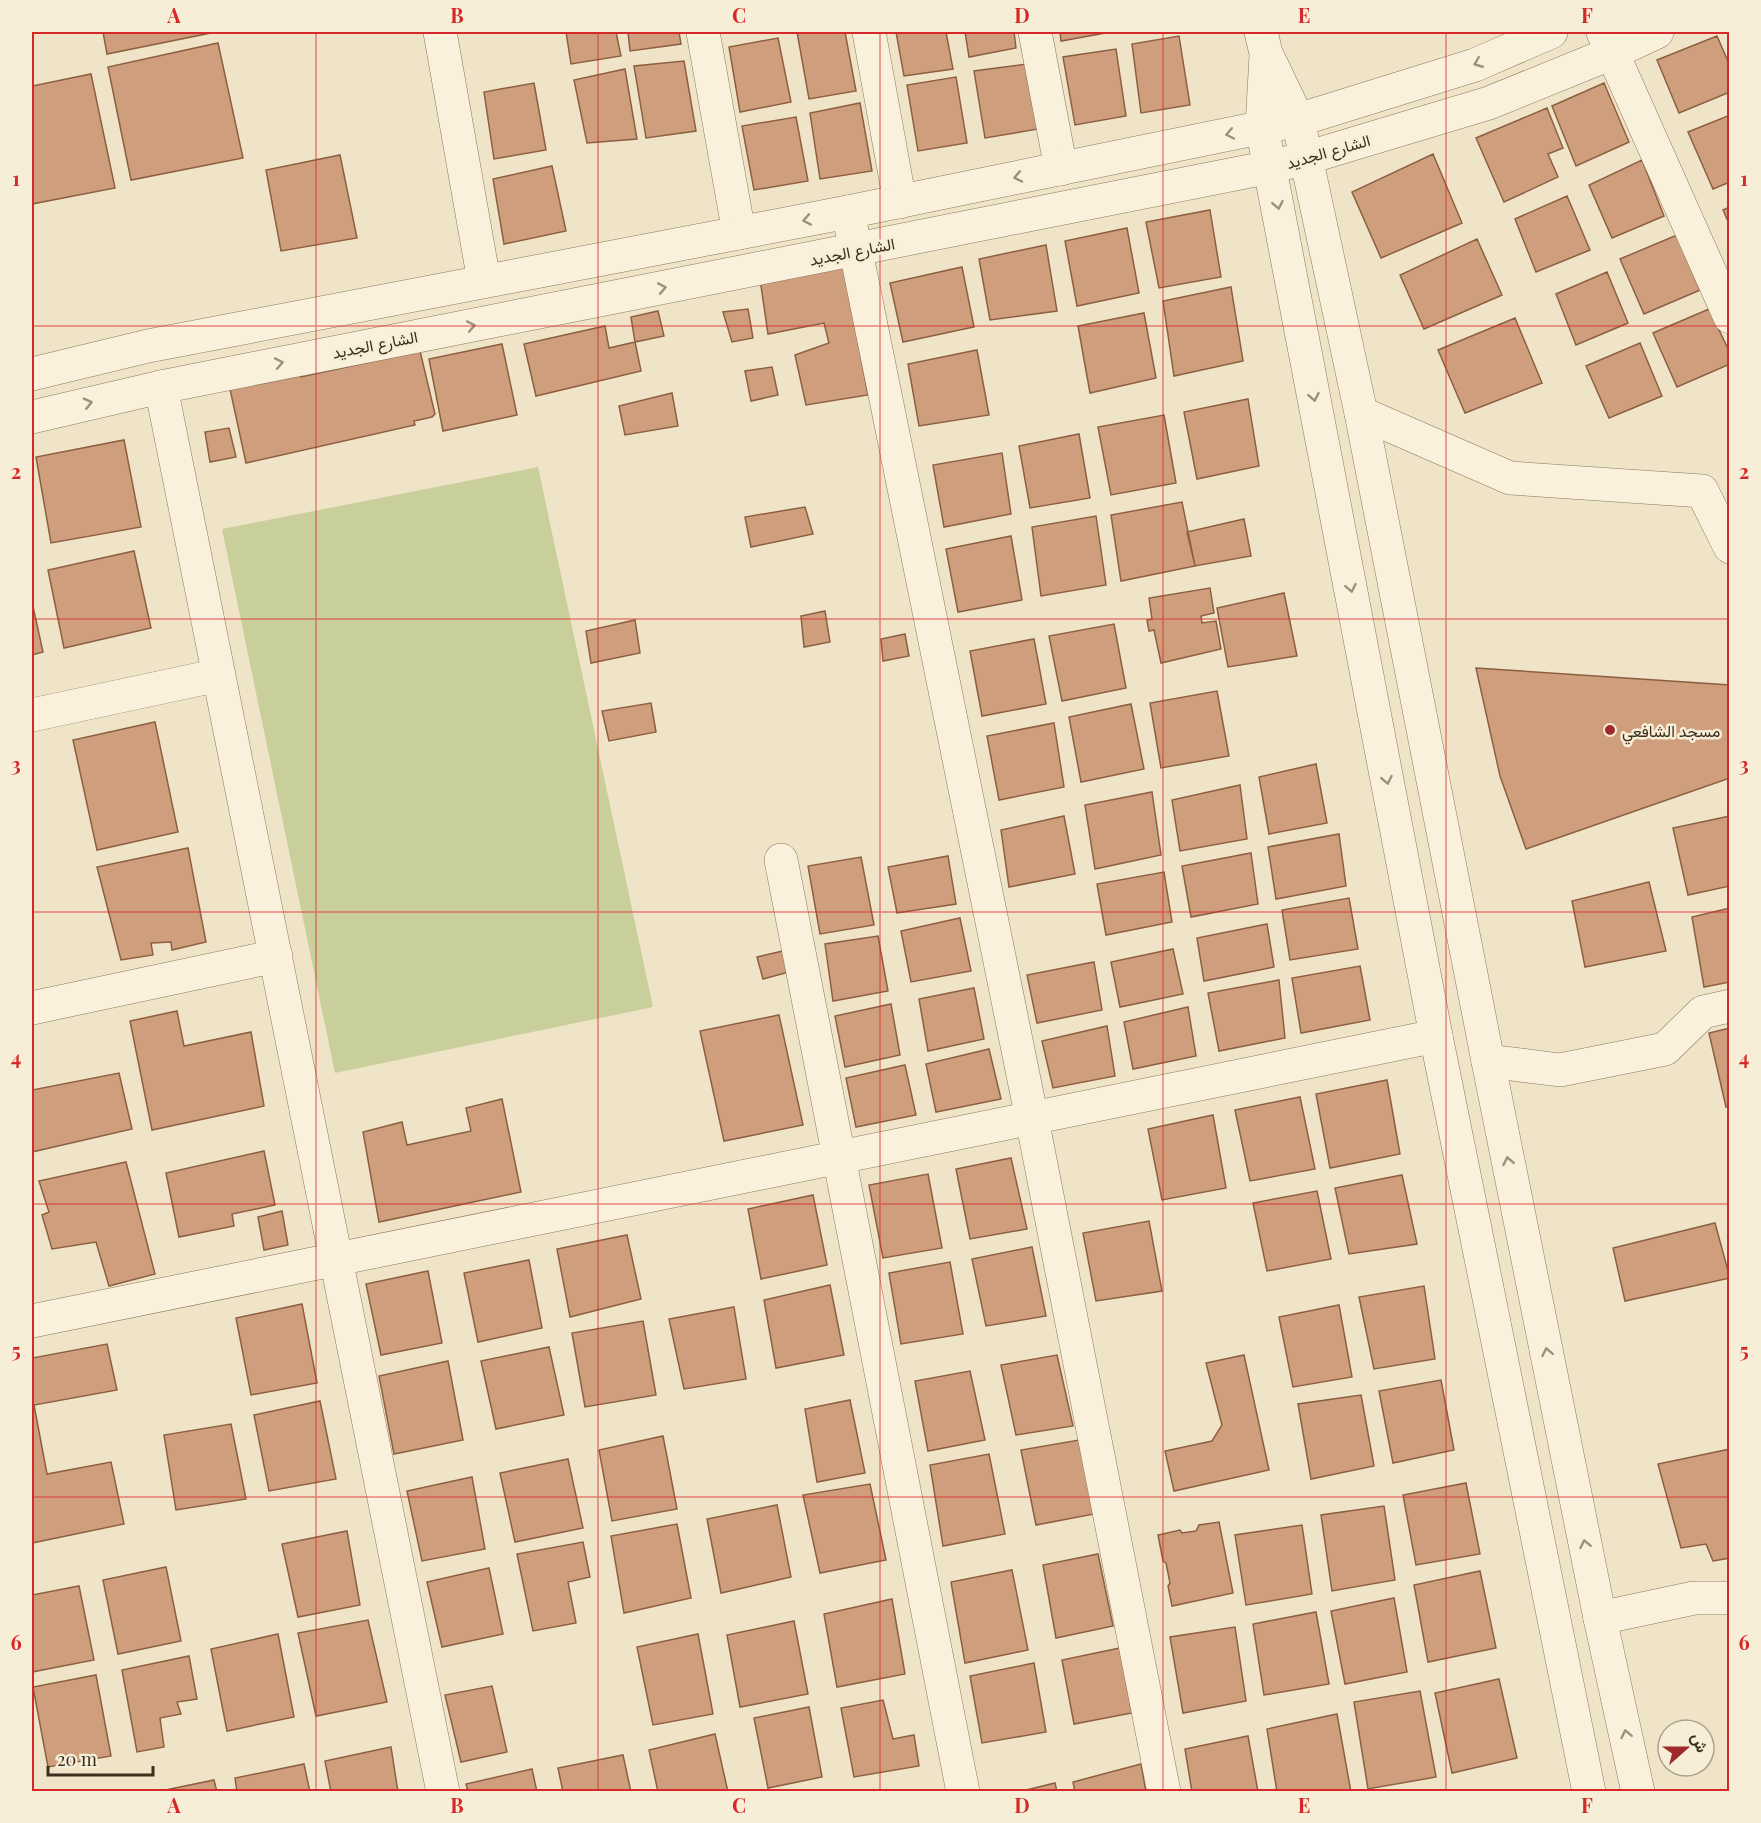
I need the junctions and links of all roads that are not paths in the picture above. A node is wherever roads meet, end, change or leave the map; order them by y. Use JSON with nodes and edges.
{"nodes":[{"id":1,"x":440,"y":32,"type":"edge"},
{"id":2,"x":703,"y":32,"type":"edge"},
{"id":3,"x":869,"y":32,"type":"edge"},
{"id":4,"x":1035,"y":32,"type":"edge"},
{"id":5,"x":1551,"y":32,"type":"edge"},
{"id":6,"x":1657,"y":32,"type":"edge"},
{"id":7,"x":1508,"y":40,"type":"edge"},
{"id":8,"x":1263,"y":42,"type":"edge"},
{"id":9,"x":1608,"y":42,"type":"edge"},
{"id":10,"x":1298,"y":120,"type":"junction"},
{"id":11,"x":1262,"y":127,"type":"junction"},
{"id":12,"x":1306,"y":158,"type":"junction"},
{"id":13,"x":1270,"y":167,"type":"junction"},
{"id":14,"x":1060,"y":169,"type":"junction"},
{"id":15,"x":900,"y":202,"type":"junction"},
{"id":16,"x":848,"y":212,"type":"junction"},
{"id":17,"x":739,"y":233,"type":"junction"},
{"id":18,"x":855,"y":250,"type":"junction"},
{"id":19,"x":484,"y":281,"type":"junction"},
{"id":20,"x":1730,"y":317,"type":"edge"},
{"id":21,"x":32,"y":374,"type":"edge"},
{"id":22,"x":161,"y":387,"type":"junction"},
{"id":23,"x":1361,"y":413,"type":"junction"},
{"id":24,"x":32,"y":417,"type":"edge"},
{"id":25,"x":1730,"y":547,"type":"edge"},
{"id":26,"x":219,"y":675,"type":"junction"},
{"id":27,"x":32,"y":715,"type":"edge"},
{"id":28,"x":781,"y":860,"type":"dead end"},
{"id":29,"x":276,"y":956,"type":"junction"},
{"id":30,"x":1730,"y":1006,"type":"edge"},
{"id":31,"x":32,"y":1008,"type":"edge"},
{"id":32,"x":1436,"y":1036,"type":"junction"},
{"id":33,"x":1488,"y":1061,"type":"junction"},
{"id":34,"x":1032,"y":1119,"type":"junction"},
{"id":35,"x":839,"y":1158,"type":"junction"},
{"id":36,"x":336,"y":1259,"type":"junction"},
{"id":37,"x":32,"y":1321,"type":"edge"},
{"id":38,"x":1730,"y":1598,"type":"edge"},
{"id":39,"x":1600,"y":1618,"type":"junction"},
{"id":40,"x":1585,"y":1790,"type":"edge"},
{"id":41,"x":443,"y":1791,"type":"edge"},
{"id":42,"x":963,"y":1791,"type":"edge"},
{"id":43,"x":1164,"y":1791,"type":"edge"},
{"id":44,"x":1638,"y":1791,"type":"edge"}],
"edges":[{"from":1,"to":19,"type":"street"},
{"from":2,"to":17,"type":"street"},
{"from":3,"to":15,"type":"street"},
{"from":4,"to":14,"type":"street"},
{"from":5,"to":7,"type":"street"},
{"from":6,"to":9,"type":"street","name":"الشارع الجديد"},
{"from":7,"to":10,"type":"street","one_way":true},
{"from":8,"to":10,"type":"street"},
{"from":8,"to":11,"type":"street"},
{"from":9,"to":12,"type":"street","name":"الشارع الجديد"},
{"from":9,"to":20,"type":"street"},
{"from":10,"to":11,"type":"street"},
{"from":10,"to":12,"type":"street"},
{"from":11,"to":13,"type":"street"},
{"from":11,"to":14,"type":"street","one_way":true},
{"from":12,"to":13,"type":"street","name":"الشارع الجديد"},
{"from":12,"to":23,"type":"street"},
{"from":13,"to":18,"type":"street","name":"الشارع الجديد"},
{"from":13,"to":32,"type":"street","one_way":true},
{"from":14,"to":15,"type":"street","one_way":true},
{"from":15,"to":16,"type":"street"},
{"from":16,"to":17,"type":"street","one_way":true},
{"from":16,"to":18,"type":"street"},
{"from":17,"to":19,"type":"street"},
{"from":22,"to":18,"type":"street","name":"الشارع الجديد","one_way":true},
{"from":18,"to":34,"type":"street"},
{"from":19,"to":21,"type":"street"},
{"from":24,"to":22,"type":"street","name":"الشارع الجديد","one_way":true},
{"from":22,"to":26,"type":"street"},
{"from":23,"to":25,"type":"street"},
{"from":23,"to":33,"type":"street"},
{"from":26,"to":27,"type":"street"},
{"from":26,"to":29,"type":"street"},
{"from":28,"to":35,"type":"street"},
{"from":29,"to":31,"type":"street"},
{"from":29,"to":36,"type":"street"},
{"from":30,"to":33,"type":"street"},
{"from":32,"to":34,"type":"street"},
{"from":32,"to":40,"type":"street"},
{"from":39,"to":33,"type":"street","one_way":true},
{"from":34,"to":35,"type":"street"},
{"from":34,"to":43,"type":"street"},
{"from":35,"to":36,"type":"street"},
{"from":35,"to":42,"type":"street"},
{"from":36,"to":37,"type":"street"},
{"from":36,"to":41,"type":"street"},
{"from":38,"to":39,"type":"street"},
{"from":44,"to":39,"type":"street","one_way":true}]}
